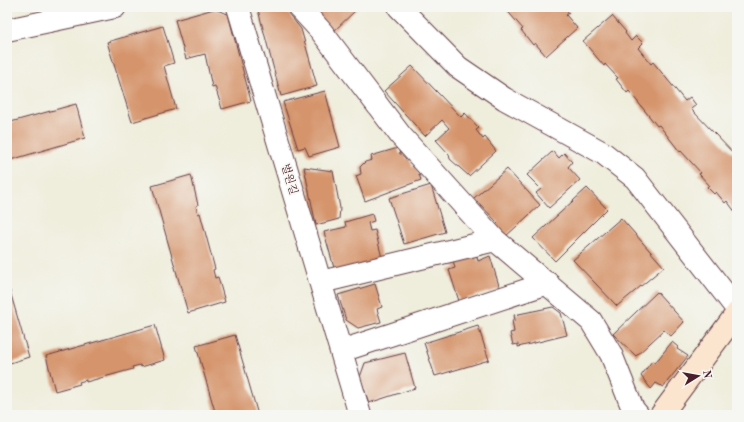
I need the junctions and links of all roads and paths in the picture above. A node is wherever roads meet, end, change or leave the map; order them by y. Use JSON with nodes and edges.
{"nodes":[{"id":1,"x":115,"y":7,"type":"edge"},
{"id":2,"x":238,"y":7,"type":"edge"},
{"id":3,"x":299,"y":7,"type":"edge"},
{"id":4,"x":399,"y":7,"type":"edge"},
{"id":5,"x":7,"y":30,"type":"edge"},
{"id":6,"x":495,"y":240,"type":"junction"},
{"id":7,"x":321,"y":282,"type":"junction"},
{"id":8,"x":548,"y":283,"type":"junction"},
{"id":9,"x":737,"y":309,"type":"edge"},
{"id":10,"x":737,"y":313,"type":"edge"},
{"id":11,"x":341,"y":351,"type":"junction"},
{"id":12,"x":360,"y":415,"type":"edge"},
{"id":13,"x":638,"y":415,"type":"edge"},
{"id":14,"x":661,"y":415,"type":"edge"}],
"edges":[{"from":1,"to":5,"type":"street"},
{"from":2,"to":7,"type":"street","name":"벌원길"},
{"from":3,"to":6,"type":"street"},
{"from":4,"to":9,"type":"street"},
{"from":6,"to":7,"type":"street"},
{"from":6,"to":8,"type":"street"},
{"from":7,"to":11,"type":"street","name":"벌원길"},
{"from":8,"to":11,"type":"street"},
{"from":8,"to":13,"type":"street"},
{"from":10,"to":14,"type":"main road"},
{"from":11,"to":12,"type":"street","name":"벌원길"}]}
